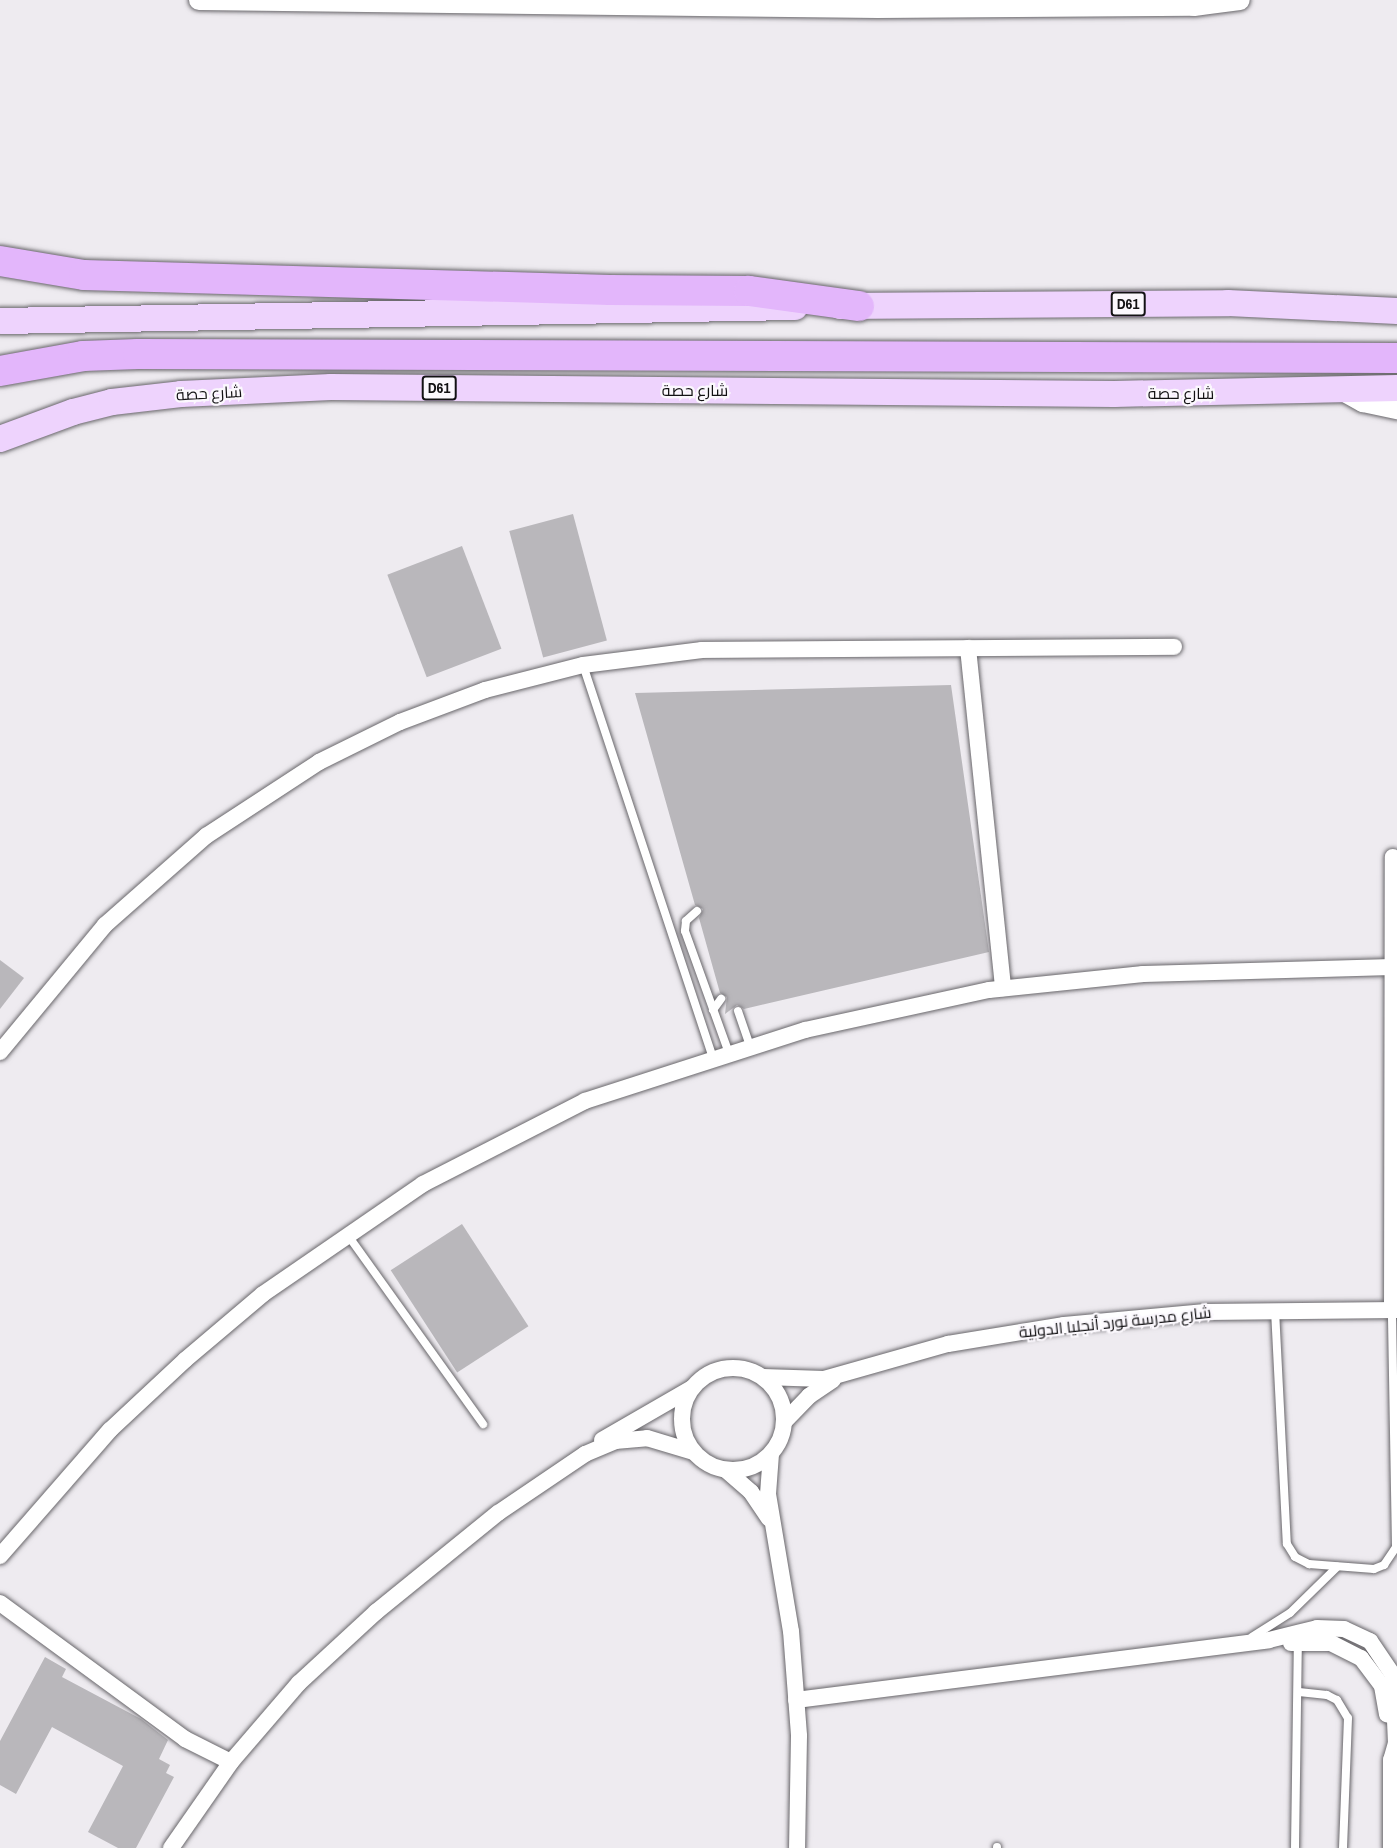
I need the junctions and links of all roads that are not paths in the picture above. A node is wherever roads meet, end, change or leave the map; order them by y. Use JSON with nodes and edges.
{"nodes":[{"id":1,"x":199,"y":0,"type":"edge"},
{"id":2,"x":1240,"y":0,"type":"edge"},
{"id":3,"x":878,"y":4,"type":"edge"},
{"id":4,"x":0,"y":261,"type":"edge"},
{"id":5,"x":859,"y":306,"type":"junction"},
{"id":6,"x":1397,"y":311,"type":"edge"},
{"id":7,"x":0,"y":321,"type":"edge"},
{"id":8,"x":1397,"y":358,"type":"edge"},
{"id":9,"x":0,"y":371,"type":"edge"},
{"id":10,"x":1397,"y":388,"type":"edge"},
{"id":11,"x":1343,"y":391,"type":"junction"},
{"id":12,"x":1397,"y":409,"type":"edge"},
{"id":13,"x":0,"y":439,"type":"edge"},
{"id":14,"x":1174,"y":647,"type":"dead end"},
{"id":15,"x":968,"y":648,"type":"junction"},
{"id":16,"x":583,"y":665,"type":"junction"},
{"id":17,"x":1393,"y":857,"type":"dead end"},
{"id":18,"x":697,"y":911,"type":"dead end"},
{"id":19,"x":1393,"y":967,"type":"junction"},
{"id":20,"x":1003,"y":988,"type":"junction"},
{"id":21,"x":721,"y":999,"type":"dead end"},
{"id":22,"x":713,"y":1010,"type":"junction"},
{"id":23,"x":738,"y":1011,"type":"dead end"},
{"id":24,"x":750,"y":1047,"type":"junction"},
{"id":25,"x":0,"y":1052,"type":"edge"},
{"id":26,"x":721,"y":1055,"type":"junction"},
{"id":27,"x":346,"y":1233,"type":"junction"},
{"id":28,"x":1275,"y":1310,"type":"junction"},
{"id":29,"x":1394,"y":1310,"type":"edge"},
{"id":30,"x":839,"y":1376,"type":"junction"},
{"id":31,"x":763,"y":1377,"type":"junction"},
{"id":32,"x":692,"y":1388,"type":"junction"},
{"id":33,"x":785,"y":1421,"type":"junction"},
{"id":34,"x":483,"y":1424,"type":"dead end"},
{"id":35,"x":693,"y":1452,"type":"junction"},
{"id":36,"x":585,"y":1454,"type":"junction"},
{"id":37,"x":771,"y":1454,"type":"junction"},
{"id":38,"x":727,"y":1470,"type":"junction"},
{"id":39,"x":776,"y":1533,"type":"junction"},
{"id":40,"x":0,"y":1556,"type":"edge"},
{"id":41,"x":1337,"y":1567,"type":"junction"},
{"id":42,"x":0,"y":1603,"type":"edge"},
{"id":43,"x":1269,"y":1640,"type":"junction"},
{"id":44,"x":1298,"y":1642,"type":"junction"},
{"id":45,"x":1237,"y":1644,"type":"junction"},
{"id":46,"x":1299,"y":1692,"type":"junction"},
{"id":47,"x":796,"y":1700,"type":"junction"},
{"id":48,"x":1391,"y":1760,"type":"junction"},
{"id":49,"x":227,"y":1768,"type":"junction"},
{"id":50,"x":171,"y":1848,"type":"edge"},
{"id":51,"x":797,"y":1848,"type":"edge"},
{"id":52,"x":1295,"y":1848,"type":"edge"},
{"id":53,"x":1343,"y":1848,"type":"edge"},
{"id":54,"x":1391,"y":1848,"type":"edge"}],
"edges":[{"from":1,"to":3,"type":"street"},
{"from":2,"to":3,"type":"street"},
{"from":4,"to":5,"type":"highway"},
{"from":5,"to":6,"type":"main road","number":"D61"},
{"from":5,"to":7,"type":"main road","number":"D61"},
{"from":8,"to":9,"type":"highway"},
{"from":10,"to":11,"type":"main road","name":"شارع حصة","number":"D61"},
{"from":11,"to":12,"type":"street"},
{"from":11,"to":13,"type":"main road","name":"شارع حصة","number":"D61"},
{"from":14,"to":15,"type":"street"},
{"from":15,"to":16,"type":"street"},
{"from":15,"to":20,"type":"street"},
{"from":16,"to":25,"type":"street"},
{"from":16,"to":26,"type":"lane"},
{"from":17,"to":19,"type":"street"},
{"from":18,"to":22,"type":"lane"},
{"from":19,"to":20,"type":"street"},
{"from":19,"to":29,"type":"street"},
{"from":20,"to":24,"type":"street"},
{"from":21,"to":22,"type":"lane"},
{"from":22,"to":26,"type":"lane"},
{"from":23,"to":24,"type":"lane"},
{"from":24,"to":26,"type":"street"},
{"from":26,"to":27,"type":"street"},
{"from":27,"to":34,"type":"lane"},
{"from":27,"to":40,"type":"street"},
{"from":28,"to":29,"type":"street","name":"شارع مدرسة نورد أنجليا الدولية"},
{"from":28,"to":30,"type":"street","name":"شارع مدرسة نورد أنجليا الدولية"},
{"from":28,"to":41,"type":"lane"},
{"from":29,"to":41,"type":"lane"},
{"from":30,"to":31,"type":"street","name":"شارع مدرسة نورد أنجليا الدولية"},
{"from":30,"to":33,"type":"street","name":"شارع مدرسة نورد أنجليا الدولية"},
{"from":31,"to":32,"type":"street"},
{"from":31,"to":33,"type":"street"},
{"from":32,"to":35,"type":"street"},
{"from":32,"to":36,"type":"street"},
{"from":33,"to":37,"type":"street"},
{"from":35,"to":36,"type":"street"},
{"from":35,"to":38,"type":"street"},
{"from":36,"to":49,"type":"street"},
{"from":37,"to":38,"type":"street"},
{"from":37,"to":39,"type":"street"},
{"from":38,"to":39,"type":"street"},
{"from":39,"to":47,"type":"street"},
{"from":41,"to":45,"type":"lane"},
{"from":42,"to":49,"type":"street"},
{"from":43,"to":44,"type":"street"},
{"from":43,"to":45,"type":"street"},
{"from":43,"to":48,"type":"street"},
{"from":44,"to":46,"type":"lane"},
{"from":44,"to":48,"type":"street"},
{"from":45,"to":47,"type":"street"},
{"from":46,"to":52,"type":"lane"},
{"from":46,"to":53,"type":"lane"},
{"from":47,"to":51,"type":"street"},
{"from":48,"to":54,"type":"street"},
{"from":49,"to":50,"type":"street"}]}
